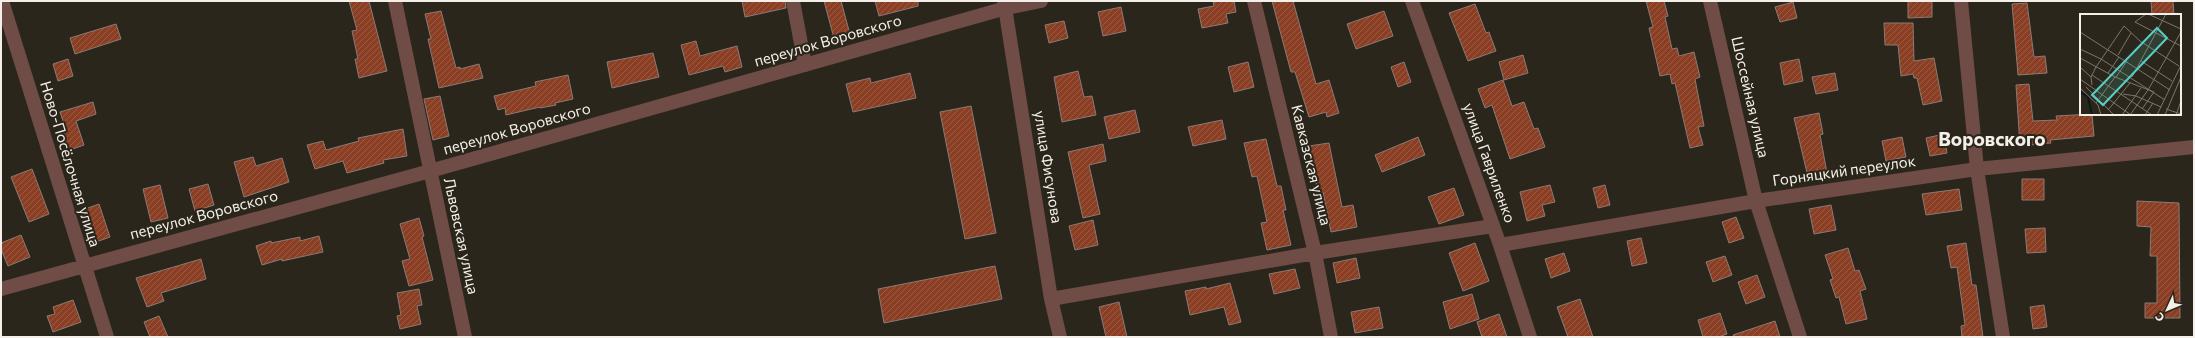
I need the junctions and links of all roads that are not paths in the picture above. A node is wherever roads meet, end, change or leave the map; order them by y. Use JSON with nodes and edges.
{"nodes":[{"id":1,"x":2,"y":1,"type":"edge"},
{"id":2,"x":395,"y":1,"type":"edge"},
{"id":3,"x":793,"y":1,"type":"edge"},
{"id":4,"x":1041,"y":1,"type":"edge"},
{"id":5,"x":1254,"y":1,"type":"edge"},
{"id":6,"x":1412,"y":1,"type":"edge"},
{"id":7,"x":1710,"y":1,"type":"edge"},
{"id":8,"x":1961,"y":1,"type":"edge"},
{"id":9,"x":1005,"y":5,"type":"edge"},
{"id":10,"x":805,"y":65,"type":"junction"},
{"id":11,"x":2194,"y":147,"type":"edge"},
{"id":12,"x":1977,"y":169,"type":"junction"},
{"id":13,"x":430,"y":171,"type":"junction"},
{"id":14,"x":1756,"y":200,"type":"junction"},
{"id":15,"x":1494,"y":226,"type":"junction"},
{"id":16,"x":1500,"y":245,"type":"junction"},
{"id":17,"x":1315,"y":253,"type":"junction"},
{"id":18,"x":84,"y":266,"type":"junction"},
{"id":19,"x":1,"y":289,"type":"edge"},
{"id":20,"x":1051,"y":299,"type":"junction"},
{"id":21,"x":107,"y":337,"type":"edge"},
{"id":22,"x":465,"y":337,"type":"edge"},
{"id":23,"x":1060,"y":337,"type":"edge"},
{"id":24,"x":1331,"y":337,"type":"edge"},
{"id":25,"x":1530,"y":337,"type":"edge"},
{"id":26,"x":1800,"y":337,"type":"edge"},
{"id":27,"x":2003,"y":337,"type":"edge"}],
"edges":[{"from":1,"to":18,"type":"street","name":"Ново-Посёлочная улица"},
{"from":2,"to":13,"type":"street","name":"Львовская улица"},
{"from":3,"to":10,"type":"street"},
{"from":4,"to":9,"type":"street","name":"переулок Воровского"},
{"from":5,"to":17,"type":"street","name":"Кавказская улица"},
{"from":6,"to":15,"type":"street","name":"улица Гавриленко"},
{"from":7,"to":14,"type":"street","name":"Шоссейная улица"},
{"from":8,"to":12,"type":"street"},
{"from":9,"to":10,"type":"street","name":"переулок Воровского"},
{"from":9,"to":20,"type":"street","name":"улица Фисунова"},
{"from":10,"to":13,"type":"street","name":"переулок Воровского"},
{"from":11,"to":12,"type":"street","name":"Горняцкий переулок"},
{"from":12,"to":14,"type":"street","name":"Горняцкий переулок"},
{"from":12,"to":27,"type":"street"},
{"from":13,"to":18,"type":"street","name":"переулок Воровского"},
{"from":13,"to":22,"type":"street","name":"Львовская улица"},
{"from":14,"to":16,"type":"street","name":"Горняцкий переулок"},
{"from":14,"to":26,"type":"street","name":"Шоссейная улица"},
{"from":15,"to":16,"type":"street","name":"улица Гавриленко"},
{"from":15,"to":17,"type":"street"},
{"from":16,"to":25,"type":"street","name":"улица Гавриленко"},
{"from":17,"to":20,"type":"street"},
{"from":17,"to":24,"type":"street","name":"Кавказская улица"},
{"from":18,"to":19,"type":"street","name":"переулок Воровского"},
{"from":18,"to":21,"type":"street","name":"Ново-Посёлочная улица"},
{"from":20,"to":23,"type":"street","name":"улица Фисунова"}]}
